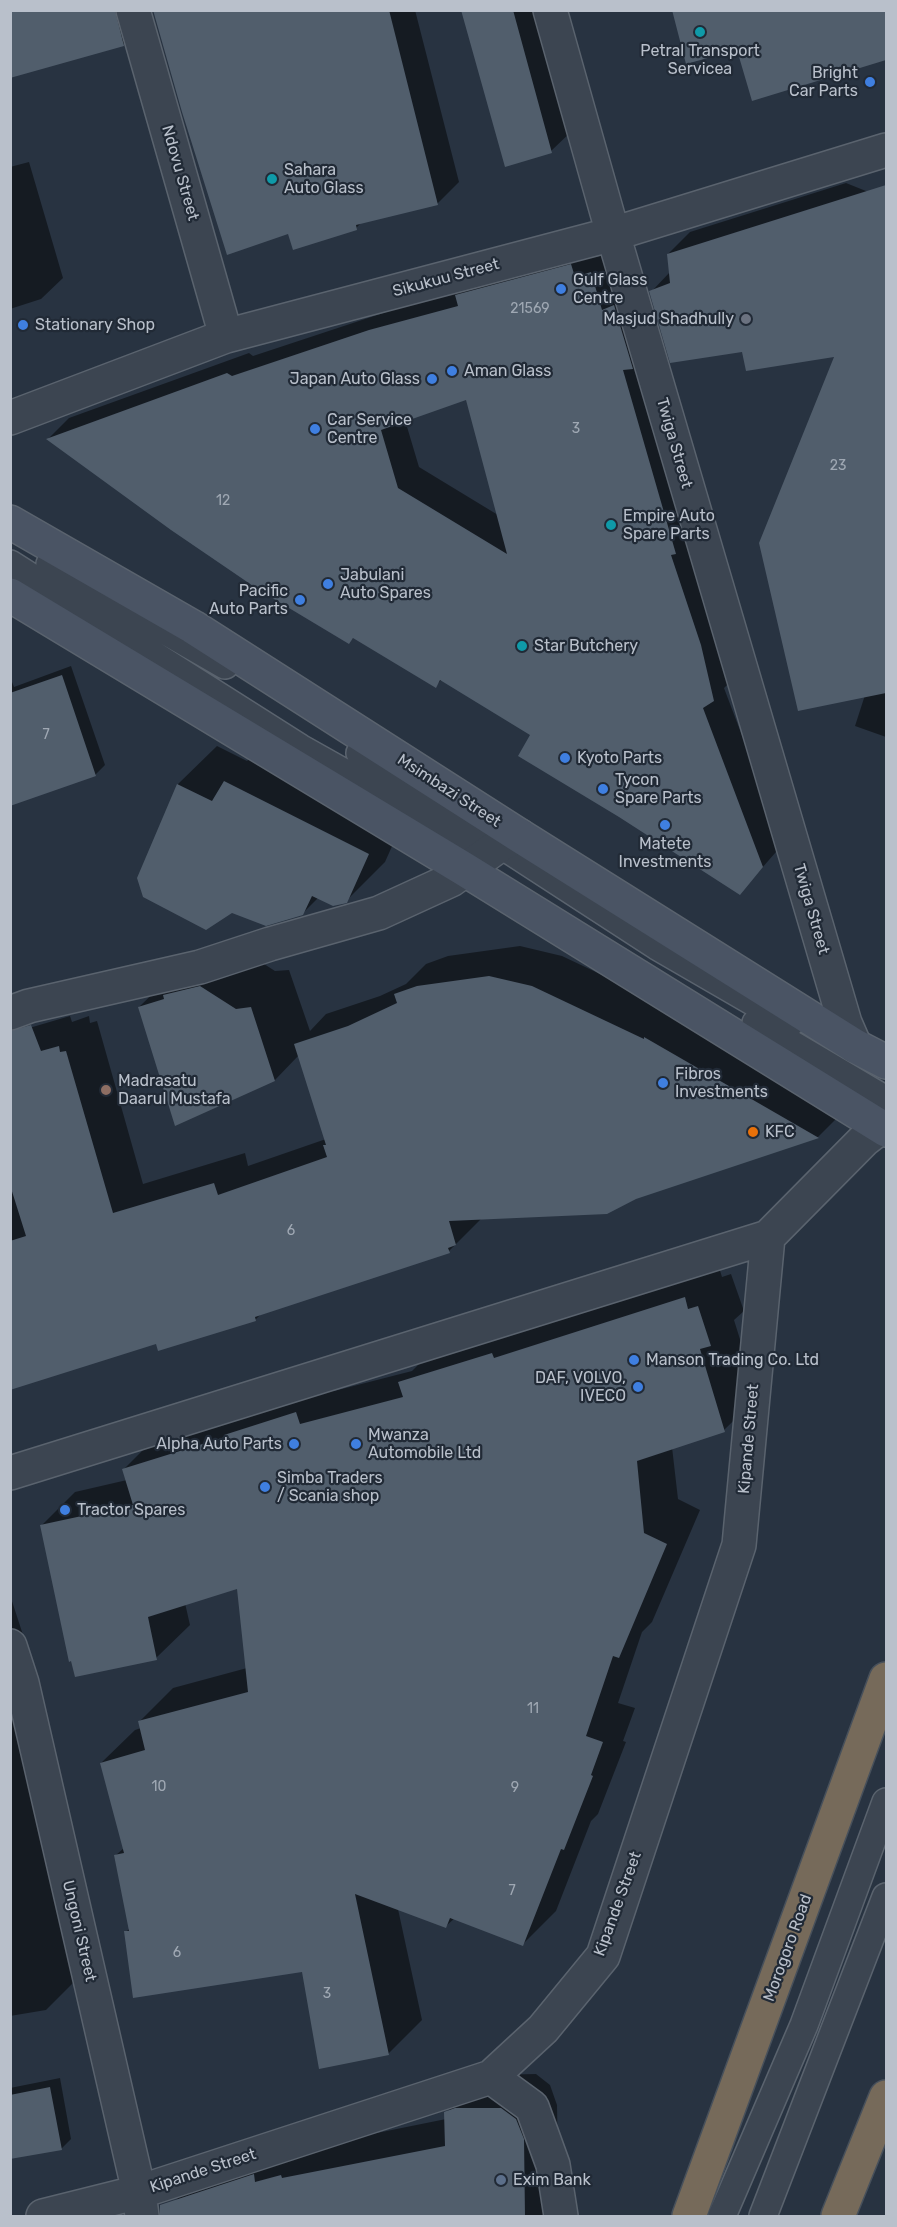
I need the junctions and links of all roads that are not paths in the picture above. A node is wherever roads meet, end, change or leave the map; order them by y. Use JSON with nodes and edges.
{"nodes":[{"id":1,"x":133,"y":10,"type":"edge"},
{"id":2,"x":550,"y":10,"type":"edge"},
{"id":3,"x":886,"y":150,"type":"edge"},
{"id":4,"x":613,"y":234,"type":"junction"},
{"id":5,"x":226,"y":336,"type":"junction"},
{"id":6,"x":10,"y":418,"type":"edge"},
{"id":7,"x":10,"y":522,"type":"edge"},
{"id":8,"x":10,"y":540,"type":"edge"},
{"id":9,"x":10,"y":564,"type":"edge"},
{"id":10,"x":10,"y":595,"type":"edge"},
{"id":11,"x":493,"y":851,"type":"junction"},
{"id":12,"x":10,"y":1013,"type":"edge"},
{"id":13,"x":855,"y":1046,"type":"junction"},
{"id":14,"x":886,"y":1062,"type":"edge"},
{"id":15,"x":886,"y":1079,"type":"edge"},
{"id":16,"x":885,"y":1120,"type":"edge"},
{"id":17,"x":768,"y":1237,"type":"junction"},
{"id":18,"x":10,"y":1473,"type":"edge"},
{"id":19,"x":10,"y":1646,"type":"edge"},
{"id":20,"x":886,"y":1679,"type":"edge"},
{"id":21,"x":16,"y":1684,"type":"edge"},
{"id":22,"x":886,"y":1802,"type":"edge"},
{"id":23,"x":886,"y":1897,"type":"edge"},
{"id":24,"x":491,"y":2077,"type":"junction"},
{"id":25,"x":886,"y":2097,"type":"edge"},
{"id":26,"x":877,"y":2147,"type":"edge"},
{"id":27,"x":141,"y":2204,"type":"edge"},
{"id":28,"x":43,"y":2217,"type":"edge"},
{"id":29,"x":561,"y":2217,"type":"edge"},
{"id":30,"x":689,"y":2217,"type":"edge"},
{"id":31,"x":722,"y":2217,"type":"edge"},
{"id":32,"x":763,"y":2217,"type":"edge"},
{"id":33,"x":838,"y":2217,"type":"edge"}],
"edges":[{"from":1,"to":5,"type":"street","name":"Ndovu Street"},
{"from":2,"to":4,"type":"street","name":"Twiga Street"},
{"from":3,"to":4,"type":"street","name":"Sikukuu Street"},
{"from":4,"to":5,"type":"street","name":"Sikukuu Street"},
{"from":4,"to":13,"type":"street","name":"Twiga Street"},
{"from":5,"to":6,"type":"street","name":"Sikukuu Street"},
{"from":7,"to":11,"type":"street","name":"Msimbazi Street"},
{"from":8,"to":11,"type":"lane"},
{"from":9,"to":11,"type":"lane"},
{"from":10,"to":11,"type":"street","name":"Msimbazi Street"},
{"from":11,"to":12,"type":"street"},
{"from":11,"to":13,"type":"street","name":"Msimbazi Street"},
{"from":11,"to":15,"type":"lane"},
{"from":11,"to":16,"type":"street","name":"Msimbazi Street"},
{"from":13,"to":14,"type":"street","name":"Msimbazi Street"},
{"from":16,"to":17,"type":"street"},
{"from":17,"to":18,"type":"street"},
{"from":17,"to":24,"type":"street","name":"Kipande Street"},
{"from":19,"to":21,"type":"street","name":"Ungoni Street"},
{"from":20,"to":30,"type":"highway","name":"Morogoro Road"},
{"from":21,"to":27,"type":"street","name":"Ungoni Street"},
{"from":22,"to":31,"type":"lane"},
{"from":23,"to":32,"type":"lane"},
{"from":24,"to":27,"type":"street","name":"Kipande Street"},
{"from":24,"to":29,"type":"street"},
{"from":25,"to":26,"type":"highway"},
{"from":26,"to":33,"type":"highway"},
{"from":27,"to":28,"type":"street","name":"Kipande Street"}]}
